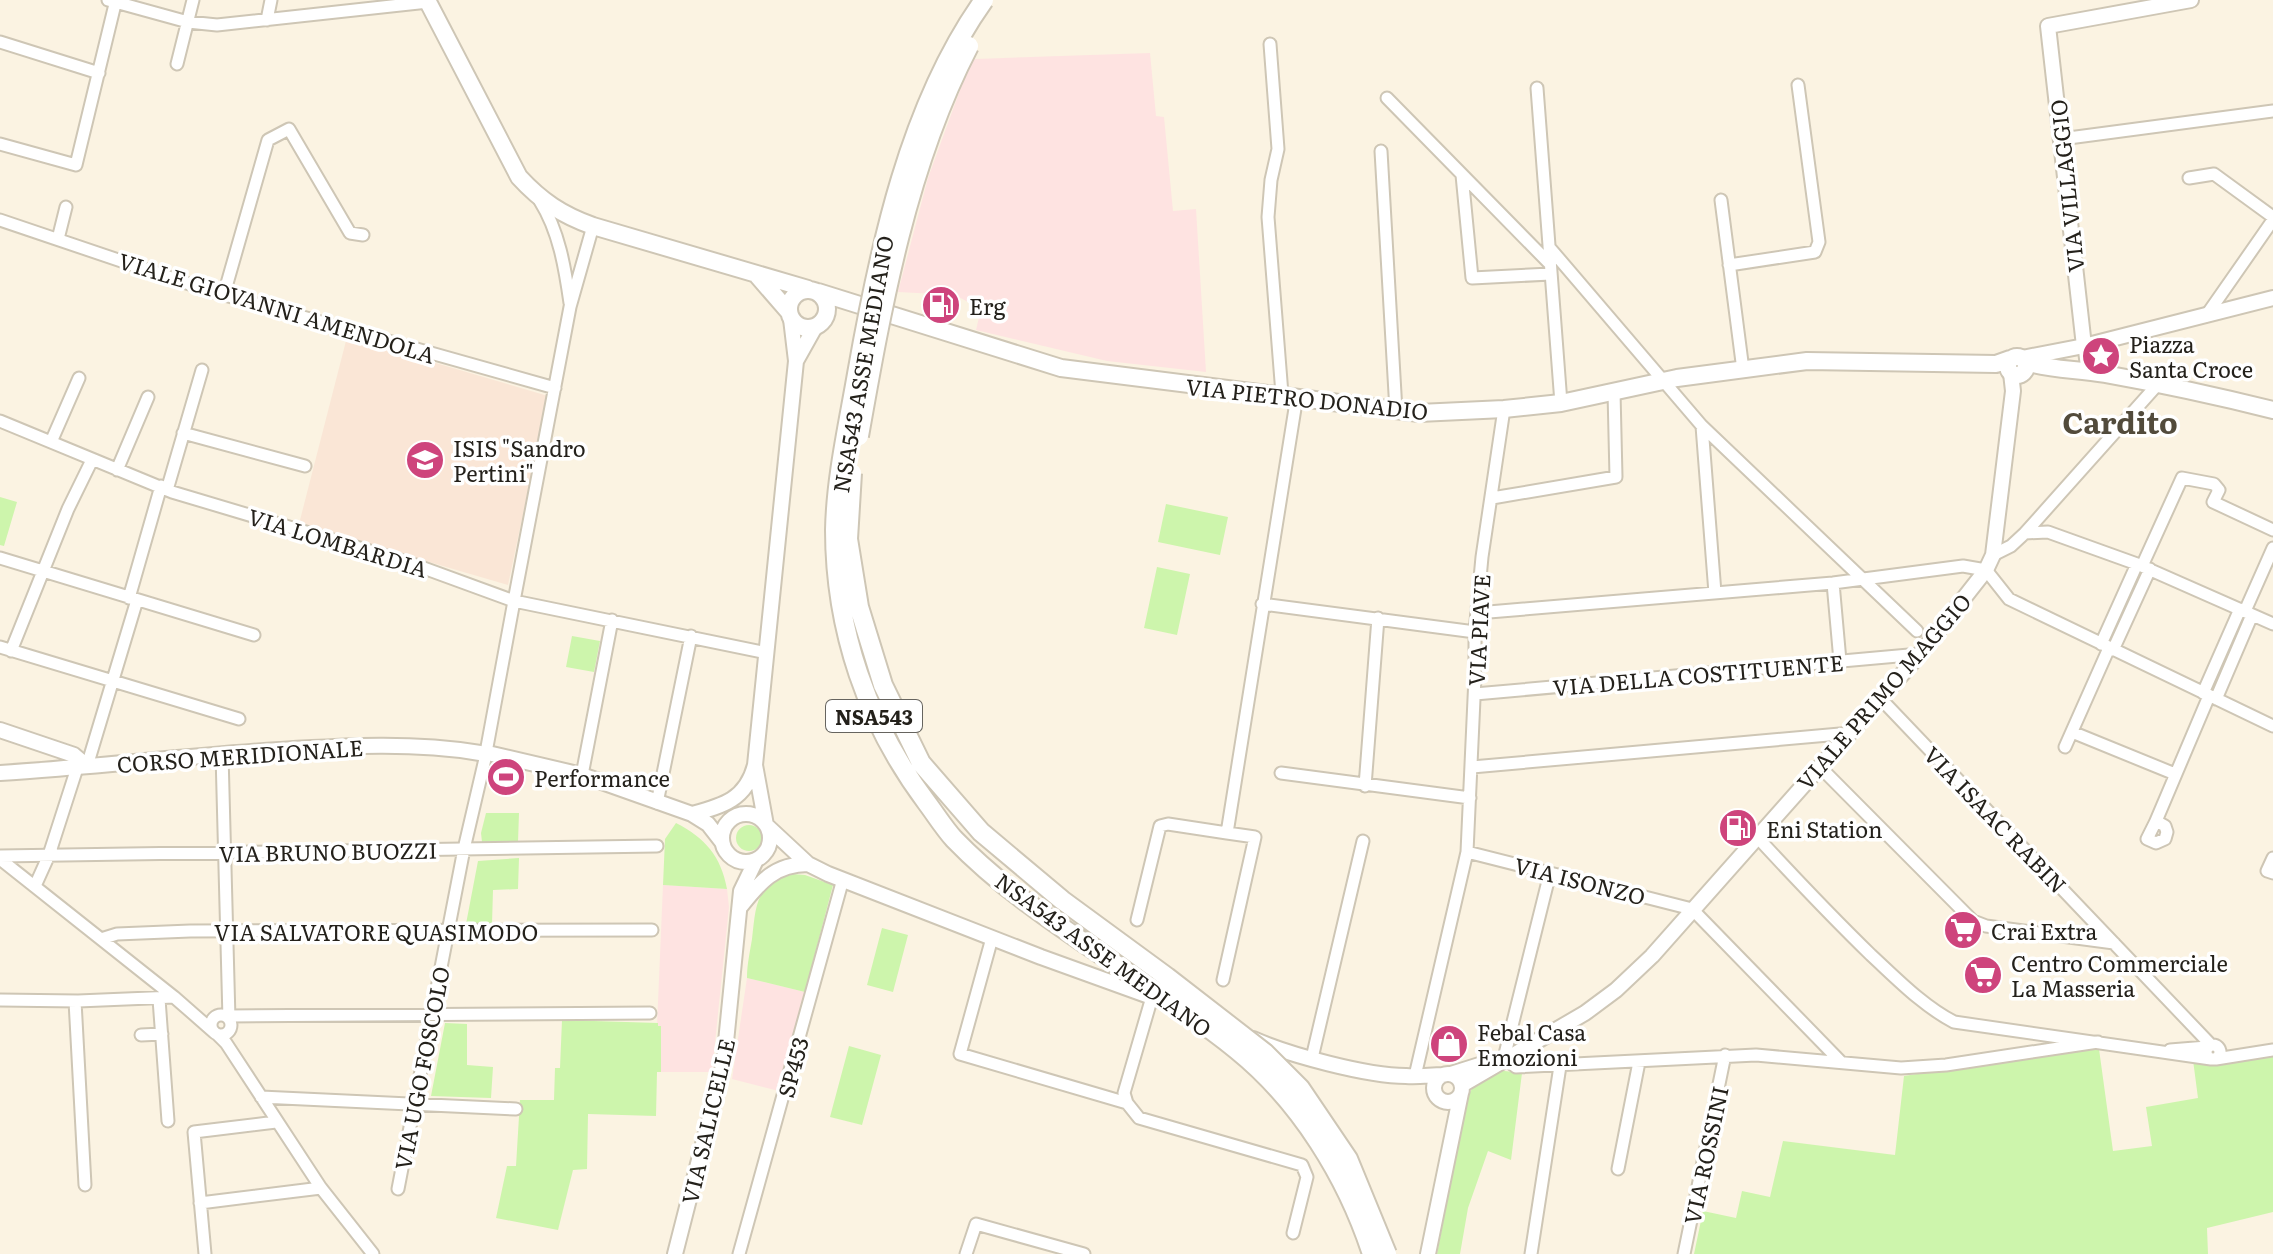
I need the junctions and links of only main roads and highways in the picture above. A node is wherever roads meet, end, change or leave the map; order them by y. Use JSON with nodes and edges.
{"nodes":[{"id":1,"x":984,"y":0,"type":"edge"},
{"id":2,"x":995,"y":0,"type":"edge"},
{"id":3,"x":428,"y":1,"type":"edge"},
{"id":4,"x":755,"y":272,"type":"junction"},
{"id":5,"x":813,"y":290,"type":"junction"},
{"id":6,"x":862,"y":305,"type":"junction"},
{"id":7,"x":790,"y":316,"type":"junction"},
{"id":8,"x":818,"y":325,"type":"junction"},
{"id":9,"x":2273,"y":410,"type":"edge"},
{"id":10,"x":1372,"y":1254,"type":"edge"},
{"id":11,"x":1387,"y":1254,"type":"edge"}],
"edges":[{"from":1,"to":10,"type":"highway","name":"NSA543 ASSE MEDIANO","number":"NSA543","bridge":true},
{"from":2,"to":11,"type":"highway","name":"NSA543 ASSE MEDIANO","number":"NSA543","bridge":true},
{"from":3,"to":4,"type":"main road","name":"VIA PIETRO DONADIO"},
{"from":4,"to":5,"type":"main road","name":"VIA PIETRO DONADIO"},
{"from":4,"to":7,"type":"main road"},
{"from":5,"to":6,"type":"main road","name":"VIA PIETRO DONADIO"},
{"from":5,"to":7,"type":"main road"},
{"from":5,"to":8,"type":"main road"},
{"from":6,"to":8,"type":"main road"},
{"from":6,"to":9,"type":"main road","name":"VIA PIETRO DONADIO"},
{"from":7,"to":8,"type":"main road"}]}
